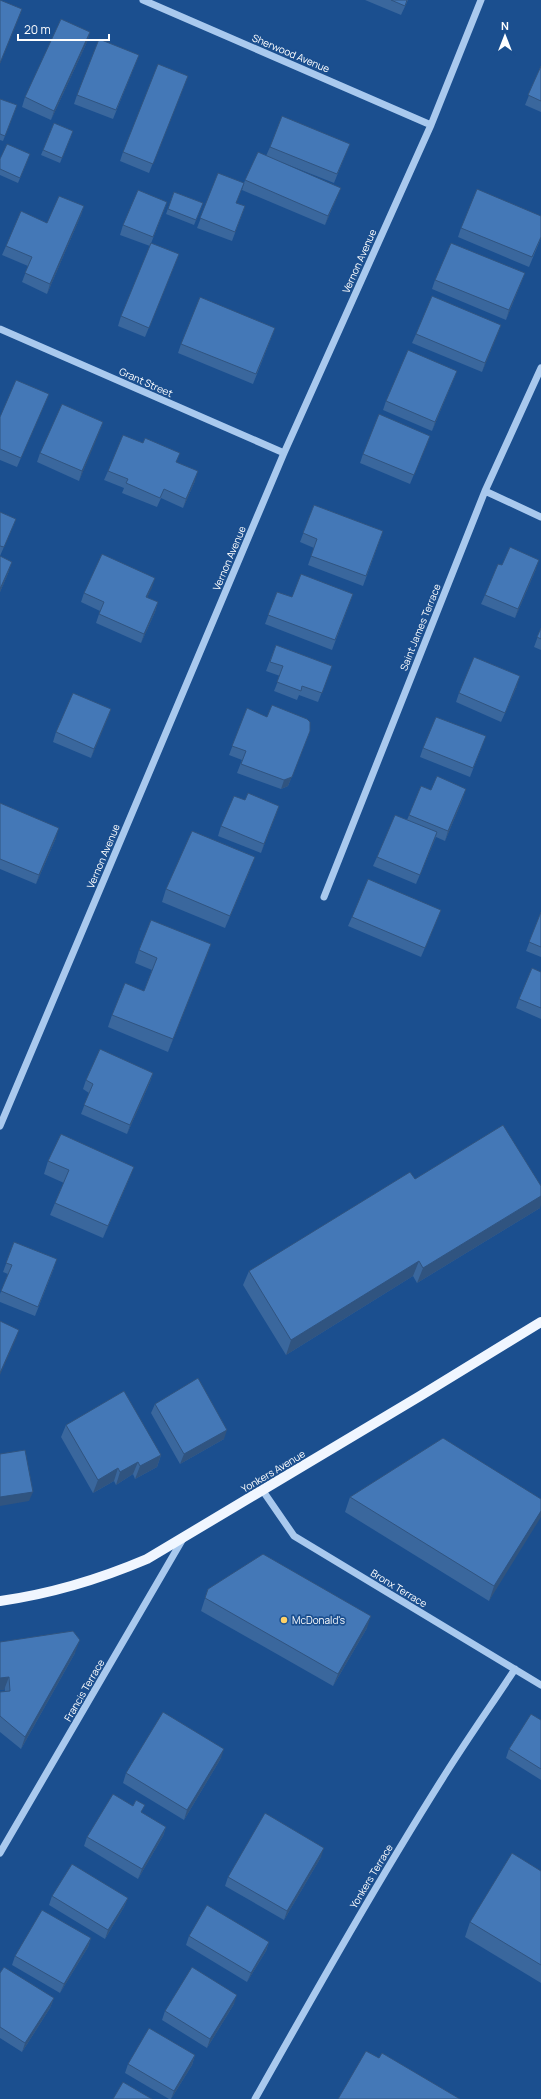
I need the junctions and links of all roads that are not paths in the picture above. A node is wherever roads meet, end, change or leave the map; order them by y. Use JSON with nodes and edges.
{"nodes":[{"id":1,"x":143,"y":0,"type":"edge"},
{"id":2,"x":481,"y":0,"type":"edge"},
{"id":3,"x":431,"y":124,"type":"junction"},
{"id":4,"x":0,"y":329,"type":"edge"},
{"id":5,"x":541,"y":368,"type":"edge"},
{"id":6,"x":284,"y":453,"type":"junction"},
{"id":7,"x":485,"y":491,"type":"junction"},
{"id":8,"x":541,"y":517,"type":"edge"},
{"id":9,"x":324,"y":897,"type":"dead end"},
{"id":10,"x":0,"y":1126,"type":"edge"},
{"id":11,"x":541,"y":1322,"type":"edge"},
{"id":12,"x":262,"y":1491,"type":"junction"},
{"id":13,"x":184,"y":1537,"type":"junction"},
{"id":14,"x":0,"y":1601,"type":"edge"},
{"id":15,"x":515,"y":1669,"type":"junction"},
{"id":16,"x":541,"y":1685,"type":"edge"},
{"id":17,"x":0,"y":1853,"type":"edge"},
{"id":18,"x":255,"y":2099,"type":"edge"}],
"edges":[{"from":1,"to":3,"type":"street","name":"Sherwood Avenue"},
{"from":2,"to":3,"type":"street","name":"Vernon Avenue"},
{"from":3,"to":6,"type":"street","name":"Vernon Avenue"},
{"from":4,"to":6,"type":"street","name":"Grant Street"},
{"from":5,"to":7,"type":"street","name":"Saint James Terrace"},
{"from":6,"to":10,"type":"street","name":"Vernon Avenue"},
{"from":7,"to":8,"type":"street"},
{"from":7,"to":9,"type":"street","name":"Saint James Terrace"},
{"from":11,"to":12,"type":"main road","name":"Yonkers Avenue"},
{"from":12,"to":13,"type":"main road","name":"Yonkers Avenue"},
{"from":12,"to":15,"type":"street","name":"Bronx Terrace"},
{"from":13,"to":14,"type":"main road","name":"Yonkers Avenue"},
{"from":13,"to":17,"type":"street","name":"Francis Terrace"},
{"from":15,"to":16,"type":"street","name":"Bronx Terrace"},
{"from":15,"to":18,"type":"street","name":"Yonkers Terrace"}]}
